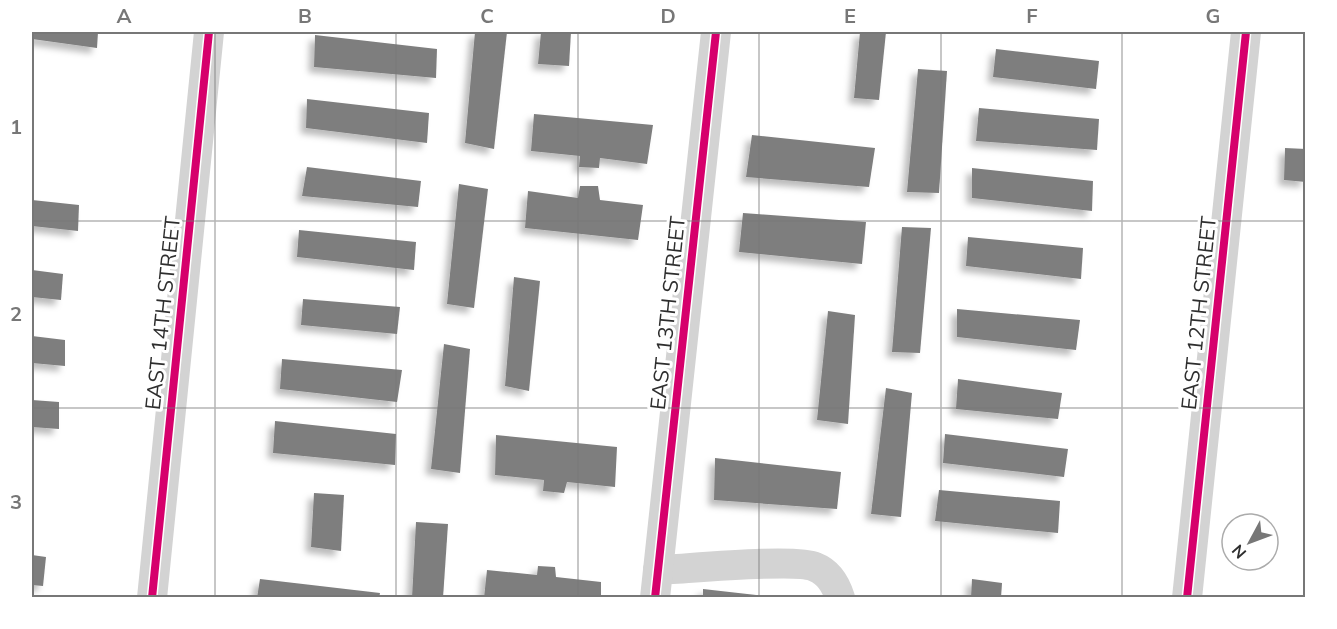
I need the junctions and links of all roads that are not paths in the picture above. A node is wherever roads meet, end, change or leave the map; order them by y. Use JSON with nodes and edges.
{"nodes":[{"id":1,"x":209,"y":32,"type":"edge"},
{"id":2,"x":716,"y":32,"type":"edge"},
{"id":3,"x":1246,"y":32,"type":"edge"},
{"id":4,"x":656,"y":584,"type":"edge"},
{"id":5,"x":152,"y":597,"type":"edge"},
{"id":6,"x":840,"y":597,"type":"edge"},
{"id":7,"x":1186,"y":597,"type":"edge"}],
"edges":[{"from":1,"to":5,"type":"street","name":"EAST 14TH STREET"},
{"from":2,"to":4,"type":"street","name":"EAST 13TH STREET"},
{"from":3,"to":7,"type":"street","name":"EAST 12TH STREET"},
{"from":4,"to":6,"type":"street"}]}
